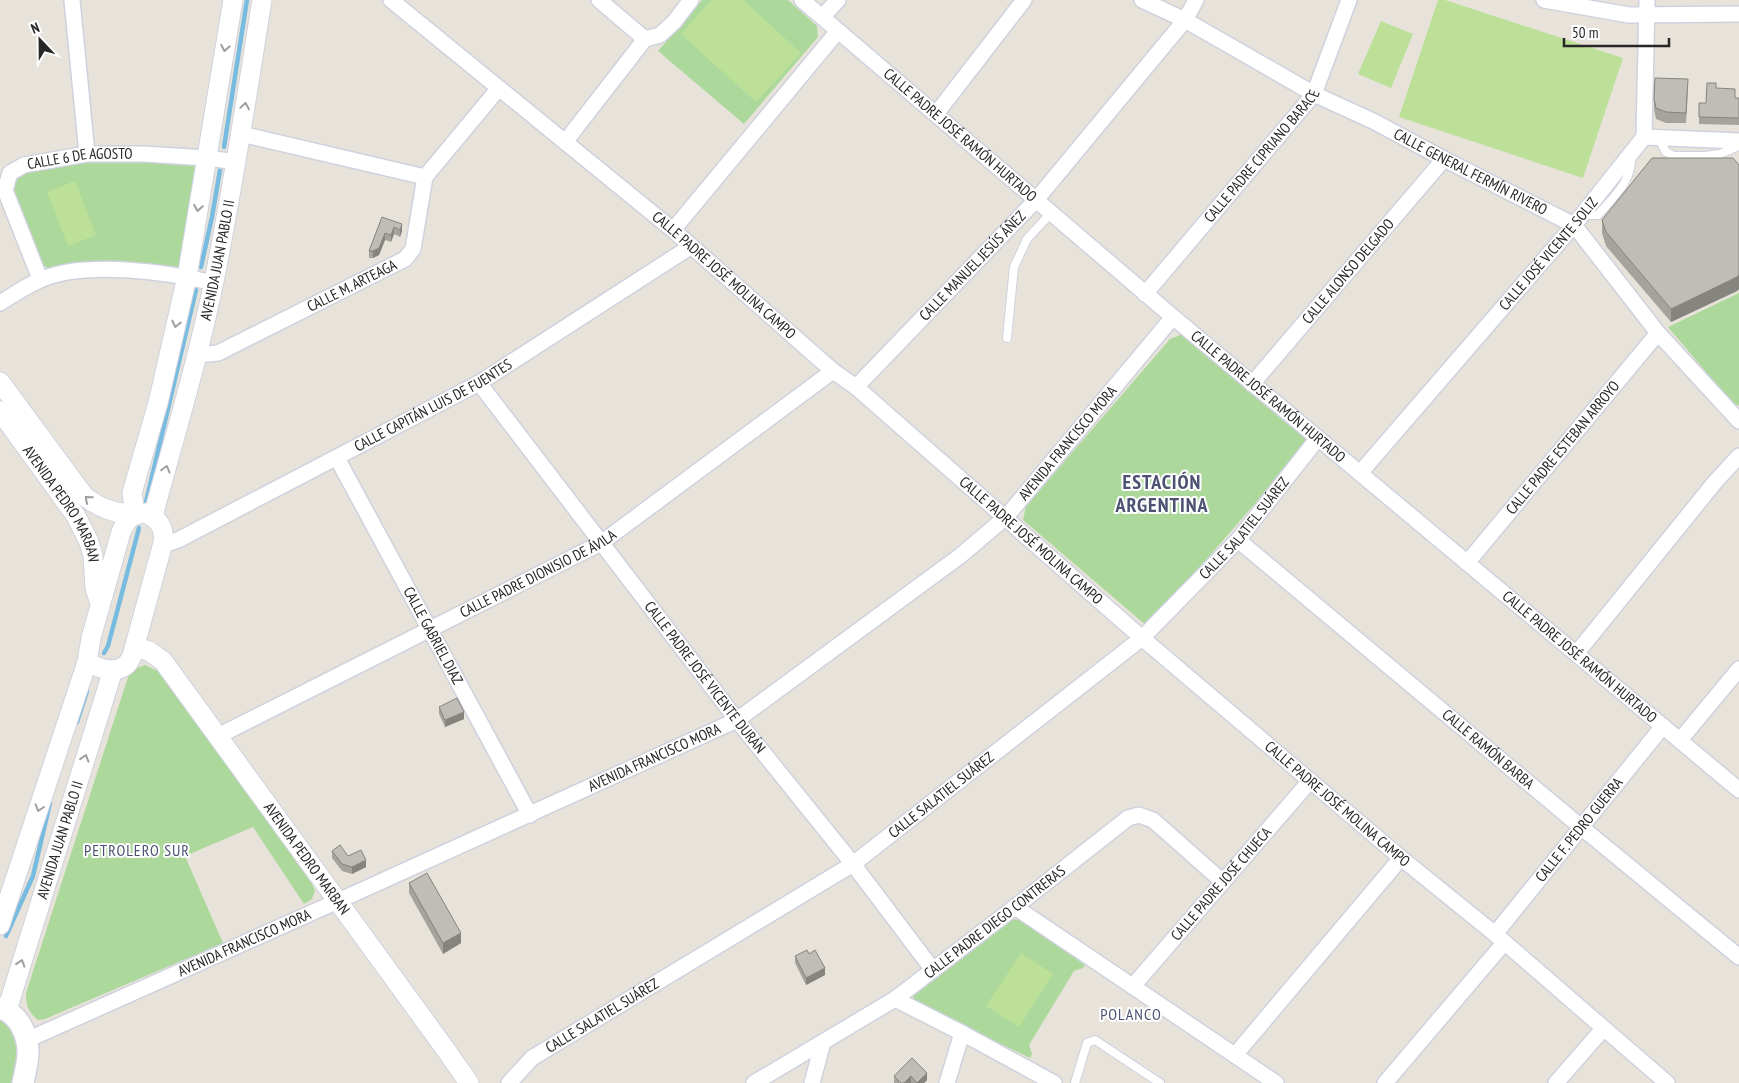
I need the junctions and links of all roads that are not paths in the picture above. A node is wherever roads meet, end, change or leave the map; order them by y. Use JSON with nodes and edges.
{"nodes":[{"id":1,"x":72,"y":0,"type":"edge"},
{"id":2,"x":233,"y":0,"type":"edge"},
{"id":3,"x":262,"y":0,"type":"edge"},
{"id":4,"x":391,"y":0,"type":"edge"},
{"id":5,"x":599,"y":0,"type":"edge"},
{"id":6,"x":691,"y":0,"type":"edge"},
{"id":7,"x":802,"y":0,"type":"edge"},
{"id":8,"x":838,"y":0,"type":"edge"},
{"id":9,"x":1024,"y":0,"type":"edge"},
{"id":10,"x":1142,"y":0,"type":"edge"},
{"id":11,"x":1196,"y":0,"type":"edge"},
{"id":12,"x":1349,"y":0,"type":"edge"},
{"id":13,"x":1544,"y":0,"type":"edge"},
{"id":14,"x":1647,"y":0,"type":"edge"},
{"id":15,"x":1739,"y":14,"type":"edge"},
{"id":16,"x":1646,"y":16,"type":"junction"},
{"id":17,"x":822,"y":17,"type":"junction"},
{"id":18,"x":1185,"y":20,"type":"junction"},
{"id":19,"x":838,"y":31,"type":"junction"},
{"id":20,"x":645,"y":39,"type":"junction"},
{"id":21,"x":499,"y":88,"type":"junction"},
{"id":22,"x":1314,"y":94,"type":"junction"},
{"id":23,"x":936,"y":114,"type":"junction"},
{"id":24,"x":241,"y":134,"type":"junction"},
{"id":25,"x":1651,"y":137,"type":"junction"},
{"id":26,"x":1739,"y":141,"type":"edge"},
{"id":27,"x":565,"y":142,"type":"junction"},
{"id":28,"x":1739,"y":146,"type":"edge"},
{"id":29,"x":87,"y":154,"type":"junction"},
{"id":30,"x":206,"y":158,"type":"junction"},
{"id":31,"x":1444,"y":159,"type":"junction"},
{"id":32,"x":237,"y":162,"type":"junction"},
{"id":33,"x":424,"y":177,"type":"junction"},
{"id":34,"x":1036,"y":200,"type":"junction"},
{"id":35,"x":1051,"y":213,"type":"junction"},
{"id":36,"x":1578,"y":220,"type":"junction"},
{"id":37,"x":673,"y":230,"type":"junction"},
{"id":38,"x":690,"y":247,"type":"junction"},
{"id":39,"x":187,"y":277,"type":"junction"},
{"id":40,"x":40,"y":279,"type":"junction"},
{"id":41,"x":214,"y":283,"type":"junction"},
{"id":42,"x":1146,"y":294,"type":"junction"},
{"id":43,"x":0,"y":303,"type":"edge"},
{"id":44,"x":1173,"y":317,"type":"junction"},
{"id":45,"x":1658,"y":333,"type":"junction"},
{"id":46,"x":1007,"y":338,"type":"dead end"},
{"id":47,"x":197,"y":355,"type":"junction"},
{"id":48,"x":833,"y":371,"type":"junction"},
{"id":49,"x":0,"y":382,"type":"edge"},
{"id":50,"x":479,"y":383,"type":"junction"},
{"id":51,"x":1252,"y":384,"type":"junction"},
{"id":52,"x":856,"y":387,"type":"junction"},
{"id":53,"x":0,"y":411,"type":"edge"},
{"id":54,"x":1739,"y":421,"type":"edge"},
{"id":55,"x":1318,"y":438,"type":"junction"},
{"id":56,"x":1739,"y":456,"type":"edge"},
{"id":57,"x":337,"y":458,"type":"junction"},
{"id":58,"x":1360,"y":473,"type":"junction"},
{"id":59,"x":140,"y":515,"type":"junction"},
{"id":60,"x":1006,"y":517,"type":"junction"},
{"id":61,"x":1238,"y":540,"type":"junction"},
{"id":62,"x":163,"y":543,"type":"junction"},
{"id":63,"x":601,"y":543,"type":"junction"},
{"id":64,"x":1467,"y":563,"type":"junction"},
{"id":65,"x":100,"y":605,"type":"junction"},
{"id":66,"x":429,"y":629,"type":"junction"},
{"id":67,"x":1142,"y":638,"type":"junction"},
{"id":68,"x":135,"y":647,"type":"junction"},
{"id":69,"x":1576,"y":654,"type":"junction"},
{"id":70,"x":88,"y":662,"type":"junction"},
{"id":71,"x":1739,"y":669,"type":"edge"},
{"id":72,"x":113,"y":670,"type":"junction"},
{"id":73,"x":737,"y":720,"type":"junction"},
{"id":74,"x":1663,"y":726,"type":"junction"},
{"id":75,"x":218,"y":736,"type":"junction"},
{"id":76,"x":1680,"y":740,"type":"junction"},
{"id":77,"x":1310,"y":781,"type":"junction"},
{"id":78,"x":1739,"y":790,"type":"edge"},
{"id":79,"x":530,"y":815,"type":"junction"},
{"id":80,"x":1581,"y":828,"type":"junction"},
{"id":81,"x":1401,"y":858,"type":"junction"},
{"id":82,"x":853,"y":864,"type":"junction"},
{"id":83,"x":1223,"y":882,"type":"junction"},
{"id":84,"x":338,"y":901,"type":"junction"},
{"id":85,"x":1016,"y":908,"type":"junction"},
{"id":86,"x":0,"y":924,"type":"edge"},
{"id":87,"x":1500,"y":938,"type":"junction"},
{"id":88,"x":1739,"y":957,"type":"edge"},
{"id":89,"x":933,"y":970,"type":"junction"},
{"id":90,"x":1133,"y":986,"type":"junction"},
{"id":91,"x":895,"y":999,"type":"junction"},
{"id":92,"x":3,"y":1009,"type":"edge"},
{"id":93,"x":1603,"y":1029,"type":"junction"},
{"id":94,"x":962,"y":1033,"type":"junction"},
{"id":95,"x":27,"y":1040,"type":"junction"},
{"id":96,"x":823,"y":1042,"type":"junction"},
{"id":97,"x":1235,"y":1055,"type":"junction"},
{"id":98,"x":23,"y":1083,"type":"edge"},
{"id":99,"x":468,"y":1083,"type":"edge"},
{"id":100,"x":509,"y":1083,"type":"edge"},
{"id":101,"x":754,"y":1083,"type":"edge"},
{"id":102,"x":812,"y":1083,"type":"edge"},
{"id":103,"x":947,"y":1083,"type":"edge"},
{"id":104,"x":1054,"y":1083,"type":"edge"},
{"id":105,"x":1075,"y":1083,"type":"edge"},
{"id":106,"x":1160,"y":1083,"type":"edge"},
{"id":107,"x":1276,"y":1083,"type":"edge"},
{"id":108,"x":1385,"y":1083,"type":"edge"},
{"id":109,"x":1556,"y":1083,"type":"edge"},
{"id":110,"x":1667,"y":1083,"type":"edge"}],
"edges":[{"from":1,"to":29,"type":"street"},
{"from":2,"to":30,"type":"street","name":"AVENIDA JUAN PABLO II","one_way":true},
{"from":24,"to":3,"type":"street","name":"AVENIDA JUAN PABLO II","one_way":true},
{"from":4,"to":21,"type":"street","name":"CALLE PADRE JOSÉ MOLINA CAMPO"},
{"from":5,"to":20,"type":"street"},
{"from":6,"to":20,"type":"street"},
{"from":7,"to":17,"type":"street","name":"CALLE PADRE JOSÉ RAMÓN HURTADO"},
{"from":8,"to":17,"type":"street"},
{"from":9,"to":23,"type":"street"},
{"from":10,"to":18,"type":"street","name":"CALLE GENERAL FERMÍN RIVERO"},
{"from":11,"to":18,"type":"street","name":"CALLE MANUEL JESÚS ÁÑEZ"},
{"from":12,"to":22,"type":"street","name":"CALLE PADRE CIPRIANO BARACE"},
{"from":13,"to":16,"type":"street"},
{"from":14,"to":16,"type":"street"},
{"from":15,"to":16,"type":"street"},
{"from":16,"to":25,"type":"street"},
{"from":17,"to":19,"type":"street","name":"CALLE PADRE JOSÉ RAMÓN HURTADO"},
{"from":18,"to":22,"type":"street","name":"CALLE GENERAL FERMÍN RIVERO"},
{"from":18,"to":34,"type":"street","name":"CALLE MANUEL JESÚS ÁÑEZ"},
{"from":19,"to":23,"type":"street","name":"CALLE PADRE JOSÉ RAMÓN HURTADO"},
{"from":19,"to":37,"type":"street"},
{"from":20,"to":27,"type":"street"},
{"from":21,"to":27,"type":"street","name":"CALLE PADRE JOSÉ MOLINA CAMPO"},
{"from":21,"to":33,"type":"street"},
{"from":22,"to":31,"type":"street","name":"CALLE GENERAL FERMÍN RIVERO"},
{"from":22,"to":42,"type":"street","name":"CALLE PADRE CIPRIANO BARACE"},
{"from":23,"to":34,"type":"street","name":"CALLE PADRE JOSÉ RAMÓN HURTADO"},
{"from":24,"to":32,"type":"street","name":"AVENIDA JUAN PABLO II"},
{"from":24,"to":33,"type":"street"},
{"from":25,"to":26,"type":"street"},
{"from":25,"to":28,"type":"lane"},
{"from":25,"to":36,"type":"street","name":"CALLE JOSÉ VICENTE SOLIZ"},
{"from":27,"to":37,"type":"street","name":"CALLE PADRE JOSÉ MOLINA CAMPO"},
{"from":29,"to":30,"type":"street","name":"CALLE 6 DE AGOSTO"},
{"from":29,"to":40,"type":"street","name":"CALLE 6 DE AGOSTO"},
{"from":30,"to":32,"type":"street","name":"CALLE 6 DE AGOSTO"},
{"from":30,"to":39,"type":"street","name":"AVENIDA JUAN PABLO II","one_way":true},
{"from":31,"to":36,"type":"street","name":"CALLE GENERAL FERMÍN RIVERO"},
{"from":31,"to":51,"type":"street","name":"CALLE ALONSO DELGADO"},
{"from":32,"to":41,"type":"street","name":"AVENIDA JUAN PABLO II"},
{"from":33,"to":47,"type":"street","name":"CALLE M. ARTEAGA"},
{"from":34,"to":35,"type":"street","name":"CALLE PADRE JOSÉ RAMÓN HURTADO"},
{"from":34,"to":52,"type":"street","name":"CALLE MANUEL JESÚS ÁÑEZ"},
{"from":35,"to":42,"type":"street","name":"CALLE PADRE JOSÉ RAMÓN HURTADO"},
{"from":35,"to":46,"type":"lane"},
{"from":36,"to":45,"type":"street","name":"CALLE GENERAL FERMÍN RIVERO"},
{"from":36,"to":58,"type":"street","name":"CALLE JOSÉ VICENTE SOLIZ"},
{"from":37,"to":38,"type":"street","name":"CALLE PADRE JOSÉ MOLINA CAMPO"},
{"from":38,"to":48,"type":"street","name":"CALLE PADRE JOSÉ MOLINA CAMPO"},
{"from":38,"to":50,"type":"street","name":"CALLE CAPITÁN LUIS DE FUENTES"},
{"from":39,"to":40,"type":"street"},
{"from":39,"to":41,"type":"street"},
{"from":39,"to":59,"type":"street","name":"AVENIDA JUAN PABLO II","one_way":true},
{"from":40,"to":43,"type":"street"},
{"from":41,"to":47,"type":"street","name":"AVENIDA JUAN PABLO II"},
{"from":42,"to":44,"type":"street","name":"CALLE PADRE JOSÉ RAMÓN HURTADO"},
{"from":44,"to":51,"type":"street","name":"CALLE PADRE JOSÉ RAMÓN HURTADO"},
{"from":44,"to":60,"type":"street","name":"AVENIDA FRANCISCO MORA"},
{"from":45,"to":54,"type":"street","name":"CALLE GENERAL FERMÍN RIVERO"},
{"from":45,"to":64,"type":"street","name":"CALLE PADRE ESTEBAN ARROYO"},
{"from":59,"to":47,"type":"street","name":"AVENIDA JUAN PABLO II","one_way":true},
{"from":48,"to":52,"type":"street","name":"CALLE PADRE JOSÉ MOLINA CAMPO"},
{"from":48,"to":63,"type":"street","name":"CALLE PADRE DIONISIO DE ÁVILA"},
{"from":59,"to":49,"type":"street","name":"AVENIDA PEDRO MARBAN","one_way":true},
{"from":50,"to":57,"type":"street","name":"CALLE CAPITÁN LUIS DE FUENTES"},
{"from":50,"to":63,"type":"street","name":"CALLE PADRE JOSÉ VICENTE DURÁN"},
{"from":51,"to":55,"type":"street","name":"CALLE PADRE JOSÉ RAMÓN HURTADO"},
{"from":52,"to":60,"type":"street","name":"CALLE PADRE JOSÉ MOLINA CAMPO"},
{"from":53,"to":65,"type":"street","name":"AVENIDA PEDRO MARBAN"},
{"from":55,"to":58,"type":"street","name":"CALLE PADRE JOSÉ RAMÓN HURTADO"},
{"from":55,"to":61,"type":"street","name":"CALLE SALATIEL SUÁREZ"},
{"from":56,"to":69,"type":"street"},
{"from":57,"to":62,"type":"street","name":"CALLE CAPITÁN LUIS DE FUENTES"},
{"from":57,"to":66,"type":"street","name":"CALLE GABRIEL DIAZ"},
{"from":58,"to":64,"type":"street","name":"CALLE PADRE JOSÉ RAMÓN HURTADO"},
{"from":59,"to":62,"type":"street"},
{"from":59,"to":65,"type":"street","name":"AVENIDA JUAN PABLO II"},
{"from":60,"to":67,"type":"street","name":"CALLE PADRE JOSÉ MOLINA CAMPO"},
{"from":60,"to":73,"type":"street","name":"AVENIDA FRANCISCO MORA"},
{"from":61,"to":67,"type":"street","name":"CALLE SALATIEL SUÁREZ"},
{"from":61,"to":80,"type":"street","name":"CALLE RAMÓN BARBA"},
{"from":62,"to":68,"type":"street"},
{"from":63,"to":66,"type":"street","name":"CALLE PADRE DIONISIO DE ÁVILA"},
{"from":63,"to":73,"type":"street","name":"CALLE PADRE JOSÉ VICENTE DURÁN"},
{"from":64,"to":69,"type":"street","name":"CALLE PADRE JOSÉ RAMÓN HURTADO"},
{"from":65,"to":70,"type":"street","name":"AVENIDA JUAN PABLO II"},
{"from":66,"to":75,"type":"street","name":"CALLE PADRE DIONISIO DE ÁVILA"},
{"from":66,"to":79,"type":"street","name":"CALLE GABRIEL DIAZ"},
{"from":67,"to":77,"type":"street","name":"CALLE PADRE JOSÉ MOLINA CAMPO"},
{"from":67,"to":82,"type":"street","name":"CALLE SALATIEL SUÁREZ"},
{"from":68,"to":72,"type":"street"},
{"from":68,"to":75,"type":"street","name":"AVENIDA PEDRO MARBAN"},
{"from":69,"to":74,"type":"street","name":"CALLE PADRE JOSÉ RAMÓN HURTADO"},
{"from":70,"to":72,"type":"street"},
{"from":70,"to":86,"type":"street","name":"AVENIDA JUAN PABLO II","one_way":true},
{"from":71,"to":76,"type":"street"},
{"from":92,"to":72,"type":"street","name":"AVENIDA JUAN PABLO II","one_way":true},
{"from":73,"to":79,"type":"street","name":"AVENIDA FRANCISCO MORA"},
{"from":73,"to":82,"type":"street","name":"CALLE PADRE JOSÉ VICENTE DURÁN"},
{"from":74,"to":76,"type":"street","name":"CALLE PADRE JOSÉ RAMÓN HURTADO"},
{"from":74,"to":80,"type":"street","name":"CALLE F. PEDRO GUERRA"},
{"from":75,"to":84,"type":"street","name":"AVENIDA PEDRO MARBAN"},
{"from":76,"to":78,"type":"street","name":"CALLE PADRE JOSÉ RAMÓN HURTADO"},
{"from":77,"to":81,"type":"street","name":"CALLE PADRE JOSÉ MOLINA CAMPO"},
{"from":77,"to":83,"type":"street","name":"CALLE PADRE JOSÉ CHUECA"},
{"from":79,"to":84,"type":"street","name":"AVENIDA FRANCISCO MORA"},
{"from":80,"to":87,"type":"street","name":"CALLE F. PEDRO GUERRA"},
{"from":80,"to":88,"type":"street","name":"CALLE RAMÓN BARBA"},
{"from":81,"to":87,"type":"street","name":"CALLE PADRE JOSÉ MOLINA CAMPO"},
{"from":81,"to":97,"type":"street"},
{"from":82,"to":89,"type":"street","name":"CALLE PADRE JOSÉ VICENTE DURÁN"},
{"from":82,"to":100,"type":"street","name":"CALLE SALATIEL SUÁREZ"},
{"from":83,"to":85,"type":"street","name":"CALLE PADRE DIEGO CONTRERAS"},
{"from":83,"to":90,"type":"street","name":"CALLE PADRE JOSÉ CHUECA"},
{"from":84,"to":95,"type":"street","name":"AVENIDA FRANCISCO MORA"},
{"from":84,"to":99,"type":"street","name":"AVENIDA PEDRO MARBAN"},
{"from":85,"to":89,"type":"street","name":"CALLE PADRE DIEGO CONTRERAS"},
{"from":85,"to":90,"type":"street"},
{"from":87,"to":93,"type":"street","name":"CALLE PADRE JOSÉ MOLINA CAMPO"},
{"from":87,"to":108,"type":"street","name":"CALLE F. PEDRO GUERRA"},
{"from":89,"to":91,"type":"street","name":"CALLE PADRE DIEGO CONTRERAS"},
{"from":90,"to":97,"type":"street"},
{"from":91,"to":94,"type":"street"},
{"from":91,"to":96,"type":"street","name":"CALLE PADRE DIEGO CONTRERAS"},
{"from":92,"to":95,"type":"main road"},
{"from":93,"to":109,"type":"street"},
{"from":93,"to":110,"type":"street","name":"CALLE PADRE JOSÉ MOLINA CAMPO"},
{"from":94,"to":103,"type":"street"},
{"from":94,"to":104,"type":"street"},
{"from":95,"to":98,"type":"main road"},
{"from":96,"to":101,"type":"street","name":"CALLE PADRE DIEGO CONTRERAS"},
{"from":96,"to":102,"type":"street"},
{"from":97,"to":107,"type":"street"},
{"from":105,"to":106,"type":"lane"}]}
